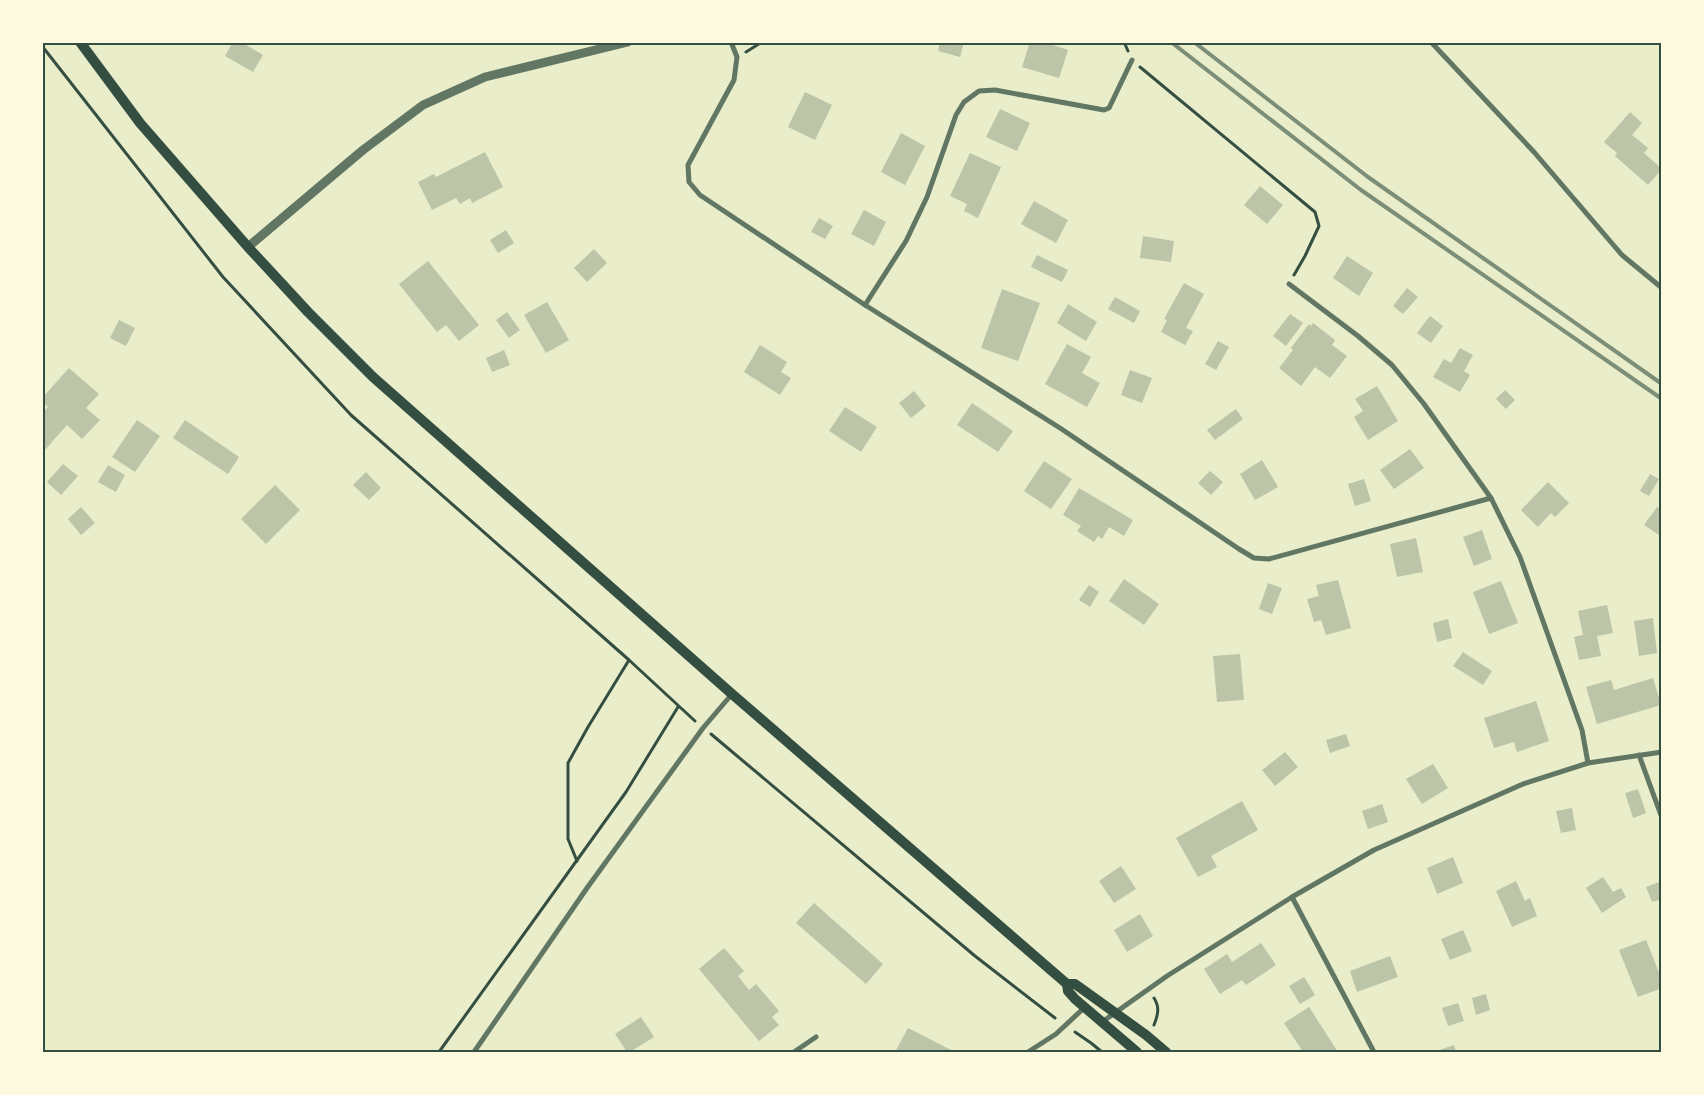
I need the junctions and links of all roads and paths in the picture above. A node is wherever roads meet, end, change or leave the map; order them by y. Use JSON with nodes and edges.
{"nodes":[{"id":1,"x":80,"y":42,"type":"edge"},
{"id":2,"x":628,"y":42,"type":"edge"},
{"id":3,"x":731,"y":42,"type":"edge"},
{"id":4,"x":1124,"y":42,"type":"edge"},
{"id":5,"x":1431,"y":42,"type":"edge"},
{"id":6,"x":42,"y":46,"type":"edge"},
{"id":7,"x":1132,"y":60,"type":"junction"},
{"id":8,"x":248,"y":247,"type":"junction"},
{"id":9,"x":1289,"y":284,"type":"joint"},
{"id":10,"x":1662,"y":288,"type":"edge"},
{"id":11,"x":865,"y":305,"type":"junction"},
{"id":12,"x":1491,"y":498,"type":"junction"},
{"id":13,"x":629,"y":660,"type":"junction"},
{"id":14,"x":732,"y":694,"type":"junction"},
{"id":15,"x":678,"y":707,"type":"junction"},
{"id":16,"x":703,"y":728,"type":"junction"},
{"id":17,"x":1662,"y":752,"type":"edge"},
{"id":18,"x":1639,"y":755,"type":"junction"},
{"id":19,"x":1588,"y":763,"type":"junction"},
{"id":20,"x":1662,"y":818,"type":"edge"},
{"id":21,"x":577,"y":861,"type":"junction"},
{"id":22,"x":1292,"y":897,"type":"junction"},
{"id":23,"x":1067,"y":984,"type":"junction"},
{"id":24,"x":1085,"y":1007,"type":"junction"},
{"id":25,"x":1115,"y":1012,"type":"junction"},
{"id":26,"x":1101,"y":1022,"type":"junction"},
{"id":27,"x":1065,"y":1025,"type":"junction"},
{"id":28,"x":816,"y":1037,"type":"dead end"},
{"id":29,"x":439,"y":1052,"type":"edge"},
{"id":30,"x":474,"y":1052,"type":"edge"},
{"id":31,"x":794,"y":1052,"type":"edge"},
{"id":32,"x":1028,"y":1052,"type":"edge"},
{"id":33,"x":1102,"y":1052,"type":"edge"},
{"id":34,"x":1137,"y":1052,"type":"edge"},
{"id":35,"x":1166,"y":1052,"type":"edge"},
{"id":36,"x":1374,"y":1052,"type":"edge"}],
"edges":[{"from":1,"to":8,"type":"main road"},
{"from":2,"to":8,"type":"street"},
{"from":3,"to":11,"type":"street"},
{"from":4,"to":7,"type":"path"},
{"from":5,"to":10,"type":"street"},
{"from":6,"to":13,"type":"path"},
{"from":7,"to":9,"type":"path"},
{"from":7,"to":11,"type":"street"},
{"from":8,"to":14,"type":"main road"},
{"from":9,"to":12,"type":"street"},
{"from":11,"to":12,"type":"street"},
{"from":12,"to":19,"type":"street"},
{"from":13,"to":15,"type":"path"},
{"from":13,"to":21,"type":"path"},
{"from":14,"to":16,"type":"street"},
{"from":14,"to":23,"type":"main road"},
{"from":15,"to":16,"type":"path"},
{"from":15,"to":21,"type":"path"},
{"from":16,"to":27,"type":"path"},
{"from":16,"to":30,"type":"street"},
{"from":17,"to":18,"type":"street"},
{"from":18,"to":19,"type":"street"},
{"from":18,"to":20,"type":"street"},
{"from":19,"to":22,"type":"street"},
{"from":21,"to":29,"type":"path"},
{"from":22,"to":25,"type":"street"},
{"from":22,"to":36,"type":"street"},
{"from":23,"to":24,"type":"main road"},
{"from":23,"to":25,"type":"main road"},
{"from":24,"to":26,"type":"main road"},
{"from":24,"to":27,"type":"street"},
{"from":25,"to":26,"type":"street"},
{"from":25,"to":35,"type":"main road"},
{"from":26,"to":34,"type":"main road"},
{"from":27,"to":32,"type":"street"},
{"from":27,"to":33,"type":"path"},
{"from":28,"to":31,"type":"street"}]}
